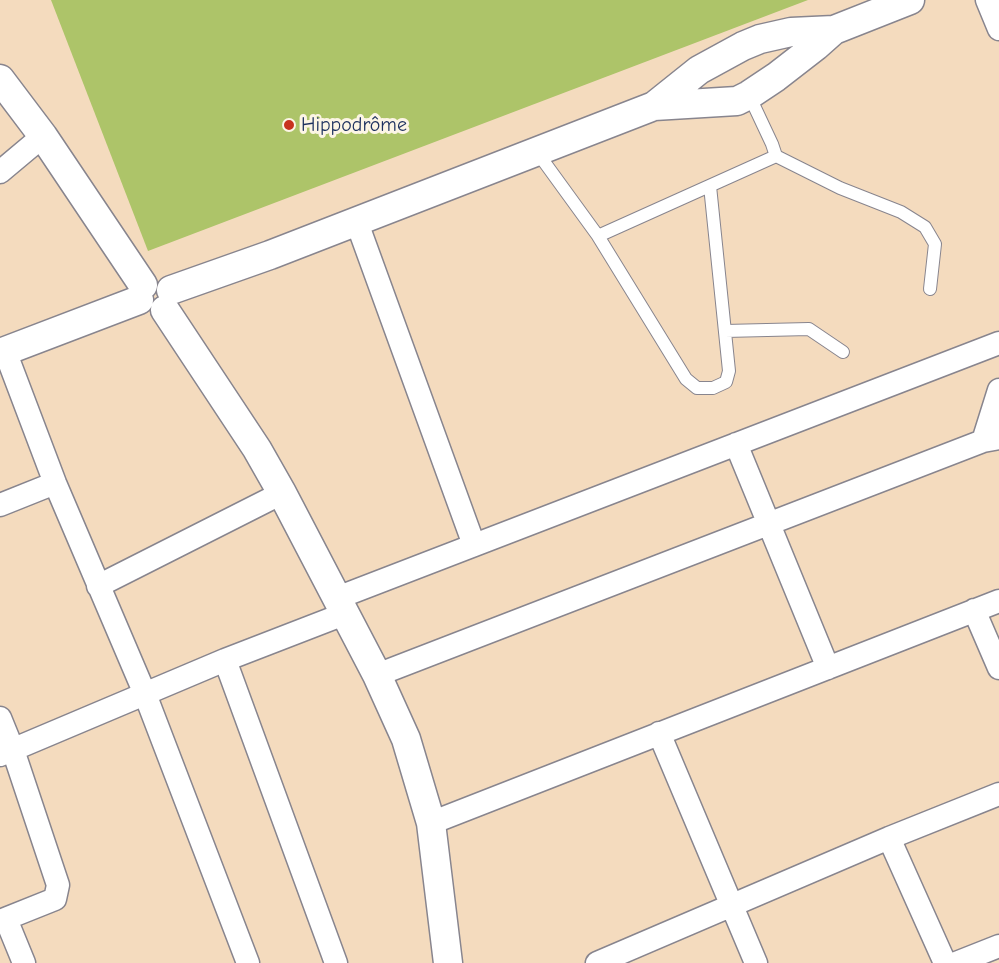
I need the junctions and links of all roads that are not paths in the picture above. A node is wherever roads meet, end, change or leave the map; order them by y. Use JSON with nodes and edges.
{"nodes":[{"id":1,"x":910,"y":0,"type":"edge"},
{"id":2,"x":987,"y":0,"type":"edge"},
{"id":3,"x":999,"y":29,"type":"edge"},
{"id":4,"x":834,"y":30,"type":"junction"},
{"id":5,"x":0,"y":79,"type":"edge"},
{"id":6,"x":749,"y":95,"type":"junction"},
{"id":7,"x":654,"y":106,"type":"junction"},
{"id":8,"x":43,"y":136,"type":"junction"},
{"id":9,"x":536,"y":151,"type":"junction"},
{"id":10,"x":776,"y":156,"type":"junction"},
{"id":11,"x":0,"y":171,"type":"edge"},
{"id":12,"x":710,"y":186,"type":"junction"},
{"id":13,"x":356,"y":220,"type":"junction"},
{"id":14,"x":598,"y":236,"type":"junction"},
{"id":15,"x":930,"y":289,"type":"dead end"},
{"id":16,"x":154,"y":296,"type":"junction"},
{"id":17,"x":725,"y":331,"type":"junction"},
{"id":18,"x":999,"y":343,"type":"edge"},
{"id":19,"x":2,"y":352,"type":"edge"},
{"id":20,"x":843,"y":352,"type":"dead end"},
{"id":21,"x":999,"y":390,"type":"edge"},
{"id":22,"x":991,"y":440,"type":"edge"},
{"id":23,"x":736,"y":444,"type":"junction"},
{"id":24,"x":55,"y":483,"type":"junction"},
{"id":25,"x":282,"y":493,"type":"junction"},
{"id":26,"x":0,"y":506,"type":"edge"},
{"id":27,"x":769,"y":524,"type":"junction"},
{"id":28,"x":474,"y":545,"type":"junction"},
{"id":29,"x":98,"y":586,"type":"junction"},
{"id":30,"x":999,"y":601,"type":"edge"},
{"id":31,"x":341,"y":606,"type":"junction"},
{"id":32,"x":974,"y":610,"type":"junction"},
{"id":33,"x":225,"y":660,"type":"junction"},
{"id":34,"x":828,"y":668,"type":"junction"},
{"id":35,"x":999,"y":668,"type":"edge"},
{"id":36,"x":377,"y":675,"type":"junction"},
{"id":37,"x":145,"y":694,"type":"junction"},
{"id":38,"x":0,"y":718,"type":"edge"},
{"id":39,"x":659,"y":733,"type":"junction"},
{"id":40,"x":7,"y":752,"type":"edge"},
{"id":41,"x":999,"y":794,"type":"edge"},
{"id":42,"x":431,"y":823,"type":"junction"},
{"id":43,"x":889,"y":838,"type":"junction"},
{"id":44,"x":731,"y":905,"type":"junction"},
{"id":45,"x":3,"y":920,"type":"edge"},
{"id":46,"x":999,"y":946,"type":"edge"},
{"id":47,"x":601,"y":962,"type":"edge"},
{"id":48,"x":24,"y":963,"type":"edge"},
{"id":49,"x":248,"y":963,"type":"edge"},
{"id":50,"x":336,"y":963,"type":"edge"},
{"id":51,"x":448,"y":963,"type":"edge"},
{"id":52,"x":756,"y":963,"type":"edge"},
{"id":53,"x":945,"y":963,"type":"edge"},
{"id":54,"x":956,"y":963,"type":"edge"}],
"edges":[{"from":1,"to":4,"type":"street"},
{"from":2,"to":3,"type":"street"},
{"from":4,"to":6,"type":"street"},
{"from":4,"to":7,"type":"street"},
{"from":5,"to":8,"type":"street"},
{"from":6,"to":7,"type":"street"},
{"from":6,"to":10,"type":"lane"},
{"from":7,"to":9,"type":"street"},
{"from":8,"to":11,"type":"street"},
{"from":8,"to":16,"type":"street"},
{"from":9,"to":13,"type":"street"},
{"from":9,"to":14,"type":"lane"},
{"from":10,"to":12,"type":"lane"},
{"from":10,"to":15,"type":"lane"},
{"from":12,"to":14,"type":"lane"},
{"from":12,"to":17,"type":"lane"},
{"from":13,"to":16,"type":"street"},
{"from":13,"to":28,"type":"street"},
{"from":14,"to":17,"type":"lane"},
{"from":16,"to":19,"type":"street"},
{"from":16,"to":25,"type":"street"},
{"from":17,"to":20,"type":"lane"},
{"from":18,"to":23,"type":"street"},
{"from":19,"to":24,"type":"street"},
{"from":21,"to":22,"type":"street"},
{"from":22,"to":27,"type":"street"},
{"from":23,"to":27,"type":"street"},
{"from":23,"to":28,"type":"street"},
{"from":24,"to":26,"type":"street"},
{"from":24,"to":29,"type":"street"},
{"from":25,"to":29,"type":"street"},
{"from":25,"to":31,"type":"street"},
{"from":27,"to":34,"type":"street"},
{"from":27,"to":36,"type":"street"},
{"from":28,"to":31,"type":"street"},
{"from":29,"to":37,"type":"street"},
{"from":30,"to":32,"type":"street"},
{"from":31,"to":33,"type":"street"},
{"from":31,"to":36,"type":"street"},
{"from":32,"to":34,"type":"street"},
{"from":32,"to":35,"type":"street"},
{"from":33,"to":37,"type":"street"},
{"from":33,"to":50,"type":"street"},
{"from":34,"to":39,"type":"street"},
{"from":36,"to":42,"type":"street"},
{"from":37,"to":40,"type":"street"},
{"from":37,"to":49,"type":"street"},
{"from":38,"to":40,"type":"street"},
{"from":39,"to":42,"type":"street"},
{"from":39,"to":44,"type":"street"},
{"from":40,"to":45,"type":"street"},
{"from":41,"to":43,"type":"street"},
{"from":42,"to":51,"type":"street"},
{"from":43,"to":44,"type":"street"},
{"from":43,"to":53,"type":"street"},
{"from":44,"to":47,"type":"street"},
{"from":44,"to":52,"type":"street"},
{"from":45,"to":48,"type":"street"},
{"from":46,"to":54,"type":"street"}]}
